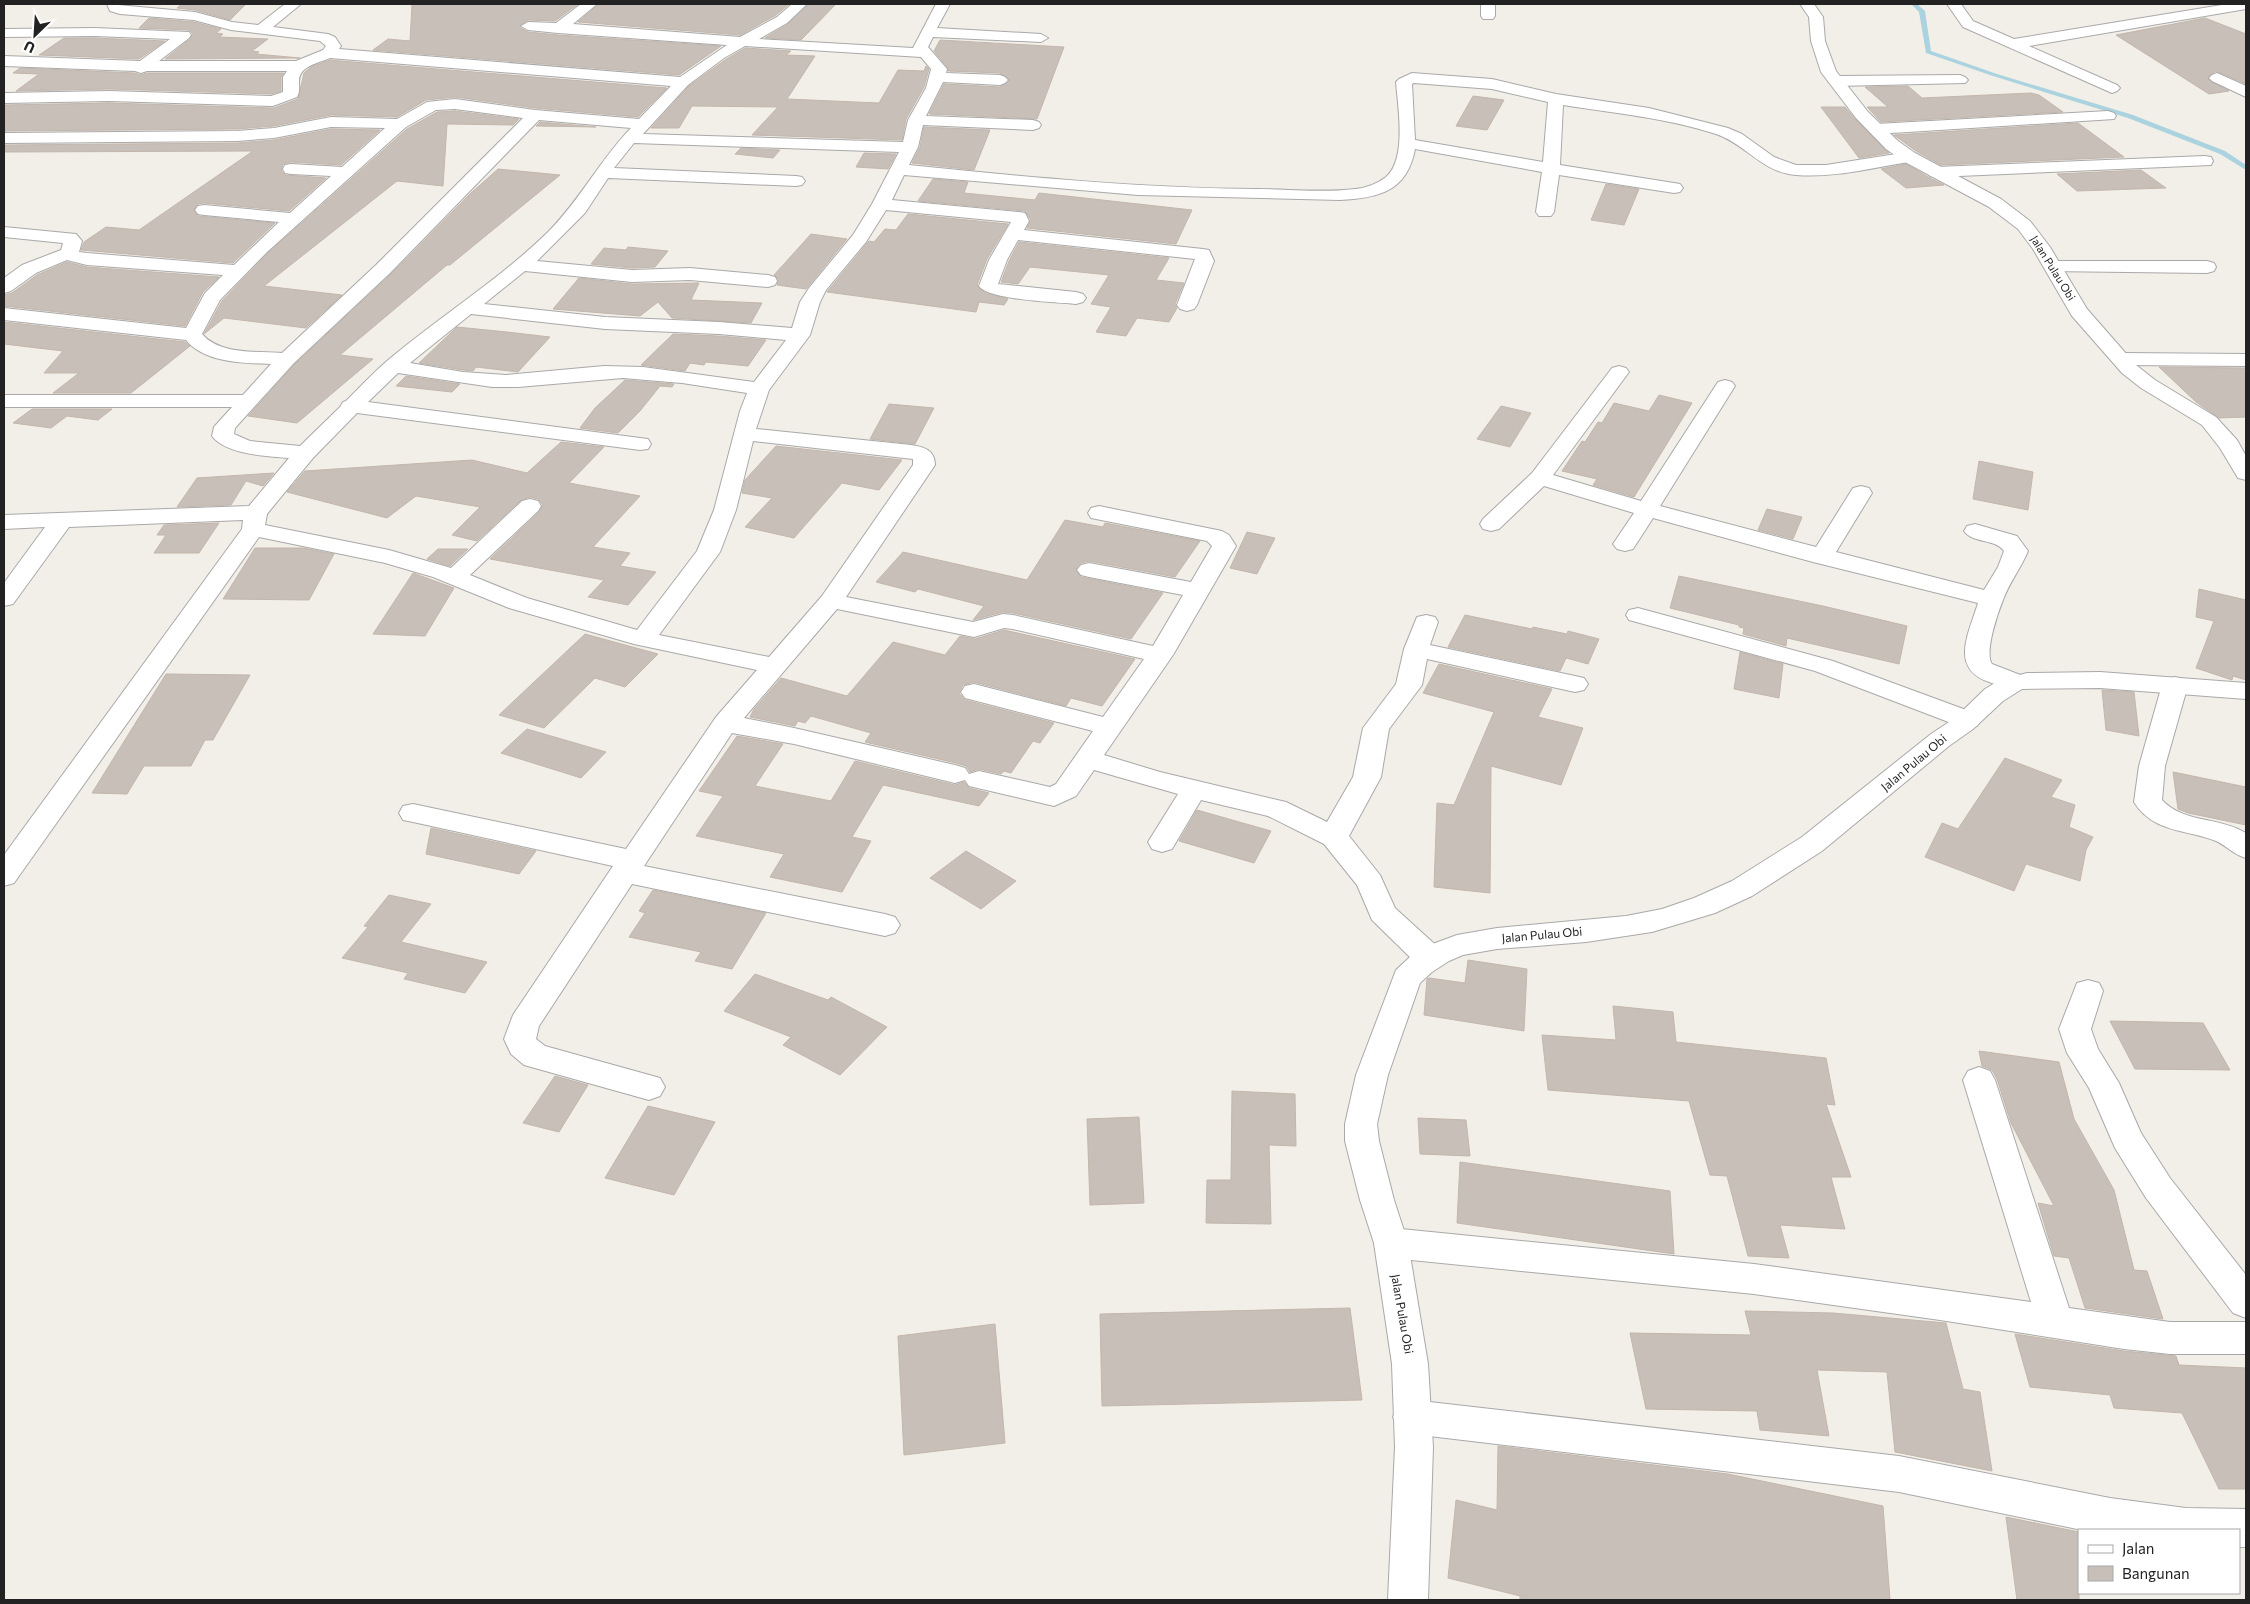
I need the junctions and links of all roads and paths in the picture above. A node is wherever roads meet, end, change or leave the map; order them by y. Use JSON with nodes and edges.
{"nodes":[{"id":1,"x":115,"y":4,"type":"edge"},
{"id":2,"x":294,"y":4,"type":"edge"},
{"id":3,"x":590,"y":4,"type":"edge"},
{"id":4,"x":800,"y":4,"type":"edge"},
{"id":5,"x":943,"y":4,"type":"edge"},
{"id":6,"x":1807,"y":4,"type":"edge"},
{"id":7,"x":1954,"y":4,"type":"edge"},
{"id":8,"x":2246,"y":4,"type":"edge"},
{"id":9,"x":220,"y":24,"type":"junction"},
{"id":10,"x":528,"y":26,"type":"dead end"},
{"id":11,"x":558,"y":29,"type":"junction"},
{"id":12,"x":260,"y":30,"type":"junction"},
{"id":13,"x":95,"y":32,"type":"junction"},
{"id":14,"x":928,"y":32,"type":"junction"},
{"id":15,"x":4,"y":33,"type":"edge"},
{"id":16,"x":184,"y":35,"type":"junction"},
{"id":17,"x":1041,"y":38,"type":"dead end"},
{"id":18,"x":745,"y":42,"type":"junction"},
{"id":19,"x":2012,"y":44,"type":"junction"},
{"id":20,"x":328,"y":53,"type":"junction"},
{"id":21,"x":924,"y":54,"type":"junction"},
{"id":22,"x":4,"y":61,"type":"edge"},
{"id":23,"x":51,"y":64,"type":"junction"},
{"id":24,"x":84,"y":65,"type":"junction"},
{"id":25,"x":143,"y":66,"type":"junction"},
{"id":26,"x":298,"y":66,"type":"junction"},
{"id":27,"x":937,"y":76,"type":"junction"},
{"id":28,"x":2217,"y":78,"type":"dead end"},
{"id":29,"x":1000,"y":80,"type":"dead end"},
{"id":30,"x":1960,"y":80,"type":"dead end"},
{"id":31,"x":1836,"y":81,"type":"junction"},
{"id":32,"x":683,"y":82,"type":"junction"},
{"id":33,"x":2112,"y":88,"type":"dead end"},
{"id":34,"x":2246,"y":92,"type":"edge"},
{"id":35,"x":109,"y":96,"type":"junction"},
{"id":36,"x":4,"y":98,"type":"edge"},
{"id":37,"x":33,"y":98,"type":"junction"},
{"id":38,"x":1556,"y":99,"type":"junction"},
{"id":39,"x":535,"y":115,"type":"junction"},
{"id":40,"x":2108,"y":116,"type":"dead end"},
{"id":41,"x":916,"y":120,"type":"junction"},
{"id":42,"x":400,"y":124,"type":"junction"},
{"id":43,"x":1032,"y":125,"type":"dead end"},
{"id":44,"x":1876,"y":129,"type":"junction"},
{"id":45,"x":636,"y":131,"type":"junction"},
{"id":46,"x":4,"y":138,"type":"edge"},
{"id":47,"x":1407,"y":143,"type":"junction"},
{"id":48,"x":910,"y":147,"type":"junction"},
{"id":49,"x":1909,"y":156,"type":"junction"},
{"id":50,"x":2205,"y":161,"type":"dead end"},
{"id":51,"x":292,"y":169,"type":"dead end"},
{"id":52,"x":900,"y":169,"type":"junction"},
{"id":53,"x":1468,"y":170,"type":"dead end"},
{"id":54,"x":345,"y":172,"type":"junction"},
{"id":55,"x":1936,"y":172,"type":"junction"},
{"id":56,"x":604,"y":173,"type":"junction"},
{"id":57,"x":1550,"y":176,"type":"junction"},
{"id":58,"x":796,"y":181,"type":"dead end"},
{"id":59,"x":1674,"y":188,"type":"dead end"},
{"id":60,"x":881,"y":204,"type":"junction"},
{"id":61,"x":204,"y":210,"type":"dead end"},
{"id":62,"x":1545,"y":212,"type":"dead end"},
{"id":63,"x":292,"y":218,"type":"junction"},
{"id":64,"x":4,"y":232,"type":"edge"},
{"id":65,"x":1012,"y":234,"type":"junction"},
{"id":66,"x":69,"y":252,"type":"junction"},
{"id":67,"x":521,"y":265,"type":"junction"},
{"id":68,"x":2054,"y":267,"type":"junction"},
{"id":69,"x":2207,"y":267,"type":"dead end"},
{"id":70,"x":239,"y":271,"type":"junction"},
{"id":71,"x":768,"y":281,"type":"dead end"},
{"id":72,"x":4,"y":287,"type":"edge"},
{"id":73,"x":1076,"y":298,"type":"dead end"},
{"id":74,"x":1187,"y":305,"type":"dead end"},
{"id":75,"x":467,"y":308,"type":"junction"},
{"id":76,"x":4,"y":314,"type":"edge"},
{"id":77,"x":800,"y":335,"type":"junction"},
{"id":78,"x":192,"y":336,"type":"junction"},
{"id":79,"x":2121,"y":358,"type":"junction"},
{"id":80,"x":288,"y":359,"type":"junction"},
{"id":81,"x":2246,"y":360,"type":"edge"},
{"id":82,"x":392,"y":366,"type":"junction"},
{"id":83,"x":1619,"y":372,"type":"dead end"},
{"id":84,"x":1725,"y":386,"type":"dead end"},
{"id":85,"x":759,"y":389,"type":"junction"},
{"id":86,"x":4,"y":401,"type":"edge"},
{"id":87,"x":250,"y":401,"type":"junction"},
{"id":88,"x":350,"y":406,"type":"junction"},
{"id":89,"x":744,"y":434,"type":"junction"},
{"id":90,"x":640,"y":444,"type":"dead end"},
{"id":91,"x":305,"y":453,"type":"junction"},
{"id":92,"x":2246,"y":473,"type":"edge"},
{"id":93,"x":1540,"y":478,"type":"junction"},
{"id":94,"x":1861,"y":493,"type":"dead end"},
{"id":95,"x":530,"y":506,"type":"dead end"},
{"id":96,"x":1646,"y":509,"type":"junction"},
{"id":97,"x":1099,"y":513,"type":"dead end"},
{"id":98,"x":62,"y":520,"type":"junction"},
{"id":99,"x":254,"y":521,"type":"junction"},
{"id":100,"x":4,"y":522,"type":"edge"},
{"id":101,"x":1491,"y":524,"type":"dead end"},
{"id":102,"x":1975,"y":531,"type":"dead end"},
{"id":103,"x":1625,"y":544,"type":"dead end"},
{"id":104,"x":1821,"y":557,"type":"junction"},
{"id":105,"x":1090,"y":570,"type":"dead end"},
{"id":106,"x":455,"y":577,"type":"junction"},
{"id":107,"x":1198,"y":591,"type":"junction"},
{"id":108,"x":4,"y":599,"type":"edge"},
{"id":109,"x":1991,"y":599,"type":"junction"},
{"id":110,"x":831,"y":601,"type":"junction"},
{"id":111,"x":1638,"y":616,"type":"dead end"},
{"id":112,"x":1426,"y":622,"type":"dead end"},
{"id":113,"x":644,"y":639,"type":"junction"},
{"id":114,"x":1416,"y":649,"type":"junction"},
{"id":115,"x":1160,"y":655,"type":"junction"},
{"id":116,"x":776,"y":666,"type":"junction"},
{"id":117,"x":2014,"y":682,"type":"junction"},
{"id":118,"x":1575,"y":684,"type":"dead end"},
{"id":119,"x":2174,"y":686,"type":"junction"},
{"id":120,"x":2246,"y":690,"type":"edge"},
{"id":121,"x":974,"y":692,"type":"dead end"},
{"id":122,"x":1968,"y":720,"type":"junction"},
{"id":123,"x":724,"y":722,"type":"junction"},
{"id":124,"x":1110,"y":727,"type":"junction"},
{"id":125,"x":1087,"y":759,"type":"junction"},
{"id":126,"x":1194,"y":790,"type":"junction"},
{"id":127,"x":413,"y":813,"type":"dead end"},
{"id":128,"x":1334,"y":837,"type":"junction"},
{"id":129,"x":1162,"y":842,"type":"dead end"},
{"id":130,"x":2246,"y":848,"type":"edge"},
{"id":131,"x":629,"y":866,"type":"junction"},
{"id":132,"x":4,"y":876,"type":"edge"},
{"id":133,"x":886,"y":925,"type":"dead end"},
{"id":134,"x":1429,"y":957,"type":"junction"},
{"id":135,"x":2088,"y":991,"type":"dead end"},
{"id":136,"x":1979,"y":1080,"type":"dead end"},
{"id":137,"x":649,"y":1087,"type":"dead end"},
{"id":138,"x":1391,"y":1243,"type":"junction"},
{"id":139,"x":2246,"y":1302,"type":"edge"},
{"id":140,"x":2055,"y":1322,"type":"junction"},
{"id":141,"x":2246,"y":1338,"type":"edge"},
{"id":142,"x":1412,"y":1417,"type":"junction"},
{"id":143,"x":2246,"y":1528,"type":"edge"},
{"id":144,"x":1408,"y":1600,"type":"edge"}],
"edges":[{"from":1,"to":9,"type":"street"},
{"from":2,"to":12,"type":"street"},
{"from":3,"to":11,"type":"street"},
{"from":4,"to":18,"type":"street"},
{"from":5,"to":14,"type":"street"},
{"from":6,"to":31,"type":"street","name":"Jalan Pulau Obi"},
{"from":7,"to":19,"type":"street"},
{"from":8,"to":19,"type":"street"},
{"from":9,"to":12,"type":"street"},
{"from":9,"to":16,"type":"street"},
{"from":10,"to":11,"type":"street"},
{"from":11,"to":18,"type":"street"},
{"from":12,"to":20,"type":"street"},
{"from":13,"to":15,"type":"street"},
{"from":13,"to":16,"type":"street"},
{"from":13,"to":23,"type":"street"},
{"from":14,"to":17,"type":"street"},
{"from":14,"to":21,"type":"street"},
{"from":16,"to":25,"type":"street"},
{"from":18,"to":21,"type":"street"},
{"from":18,"to":32,"type":"street"},
{"from":19,"to":33,"type":"street"},
{"from":20,"to":26,"type":"street"},
{"from":20,"to":32,"type":"street"},
{"from":21,"to":27,"type":"street"},
{"from":22,"to":23,"type":"street"},
{"from":23,"to":24,"type":"street"},
{"from":24,"to":25,"type":"street"},
{"from":24,"to":37,"type":"street"},
{"from":25,"to":26,"type":"street"},
{"from":25,"to":35,"type":"street"},
{"from":26,"to":35,"type":"street"},
{"from":27,"to":29,"type":"street"},
{"from":27,"to":41,"type":"street"},
{"from":28,"to":34,"type":"street"},
{"from":30,"to":31,"type":"street"},
{"from":31,"to":44,"type":"street","name":"Jalan Pulau Obi"},
{"from":32,"to":45,"type":"street"},
{"from":35,"to":37,"type":"street"},
{"from":36,"to":37,"type":"street"},
{"from":38,"to":47,"type":"street"},
{"from":38,"to":49,"type":"street"},
{"from":38,"to":57,"type":"street"},
{"from":39,"to":42,"type":"street"},
{"from":39,"to":45,"type":"street"},
{"from":39,"to":80,"type":"street"},
{"from":40,"to":44,"type":"street"},
{"from":41,"to":43,"type":"street"},
{"from":41,"to":48,"type":"street"},
{"from":42,"to":46,"type":"street"},
{"from":42,"to":54,"type":"street"},
{"from":44,"to":49,"type":"street","name":"Jalan Pulau Obi"},
{"from":45,"to":48,"type":"street"},
{"from":45,"to":56,"type":"street"},
{"from":47,"to":52,"type":"street"},
{"from":47,"to":57,"type":"street"},
{"from":48,"to":52,"type":"street"},
{"from":49,"to":55,"type":"street","name":"Jalan Pulau Obi"},
{"from":50,"to":55,"type":"street"},
{"from":51,"to":54,"type":"street"},
{"from":52,"to":60,"type":"street"},
{"from":53,"to":57,"type":"street"},
{"from":54,"to":63,"type":"street"},
{"from":55,"to":68,"type":"street","name":"Jalan Pulau Obi"},
{"from":56,"to":58,"type":"street"},
{"from":56,"to":67,"type":"street"},
{"from":57,"to":59,"type":"street"},
{"from":57,"to":62,"type":"street"},
{"from":60,"to":65,"type":"street"},
{"from":60,"to":77,"type":"street"},
{"from":61,"to":63,"type":"street"},
{"from":63,"to":70,"type":"street"},
{"from":64,"to":66,"type":"street"},
{"from":65,"to":73,"type":"street"},
{"from":65,"to":74,"type":"street"},
{"from":66,"to":70,"type":"street"},
{"from":66,"to":72,"type":"street"},
{"from":67,"to":71,"type":"street"},
{"from":67,"to":75,"type":"street"},
{"from":68,"to":69,"type":"street"},
{"from":68,"to":79,"type":"street","name":"Jalan Pulau Obi"},
{"from":70,"to":78,"type":"street"},
{"from":75,"to":77,"type":"street"},
{"from":75,"to":82,"type":"street"},
{"from":76,"to":78,"type":"street"},
{"from":77,"to":85,"type":"street"},
{"from":78,"to":80,"type":"street"},
{"from":79,"to":81,"type":"street"},
{"from":79,"to":92,"type":"street","name":"Jalan Pulau Obi"},
{"from":80,"to":87,"type":"street"},
{"from":82,"to":85,"type":"street"},
{"from":82,"to":88,"type":"street"},
{"from":83,"to":93,"type":"street"},
{"from":84,"to":96,"type":"street"},
{"from":85,"to":89,"type":"street"},
{"from":86,"to":87,"type":"street"},
{"from":87,"to":91,"type":"street"},
{"from":88,"to":90,"type":"street"},
{"from":88,"to":91,"type":"street"},
{"from":89,"to":110,"type":"street"},
{"from":89,"to":113,"type":"street"},
{"from":91,"to":99,"type":"street"},
{"from":93,"to":96,"type":"street"},
{"from":93,"to":101,"type":"street"},
{"from":94,"to":104,"type":"street"},
{"from":95,"to":106,"type":"street"},
{"from":96,"to":103,"type":"street"},
{"from":96,"to":104,"type":"street"},
{"from":97,"to":107,"type":"street"},
{"from":98,"to":99,"type":"street"},
{"from":98,"to":100,"type":"street"},
{"from":98,"to":108,"type":"street"},
{"from":99,"to":106,"type":"street"},
{"from":99,"to":132,"type":"street"},
{"from":102,"to":109,"type":"street"},
{"from":104,"to":109,"type":"street"},
{"from":105,"to":107,"type":"street"},
{"from":106,"to":113,"type":"street"},
{"from":107,"to":115,"type":"street"},
{"from":109,"to":117,"type":"street"},
{"from":110,"to":115,"type":"street"},
{"from":110,"to":116,"type":"street"},
{"from":111,"to":122,"type":"street"},
{"from":112,"to":114,"type":"street"},
{"from":113,"to":116,"type":"street"},
{"from":114,"to":118,"type":"street"},
{"from":114,"to":128,"type":"street"},
{"from":115,"to":124,"type":"street"},
{"from":116,"to":123,"type":"street"},
{"from":117,"to":119,"type":"street"},
{"from":117,"to":122,"type":"street","name":"Jalan Pulau Obi"},
{"from":119,"to":120,"type":"street"},
{"from":119,"to":130,"type":"street"},
{"from":121,"to":124,"type":"street"},
{"from":122,"to":134,"type":"street","name":"Jalan Pulau Obi"},
{"from":123,"to":125,"type":"street"},
{"from":123,"to":131,"type":"street"},
{"from":124,"to":125,"type":"street"},
{"from":125,"to":126,"type":"street"},
{"from":126,"to":128,"type":"street"},
{"from":126,"to":129,"type":"street"},
{"from":127,"to":131,"type":"street"},
{"from":128,"to":134,"type":"street"},
{"from":131,"to":133,"type":"street"},
{"from":131,"to":137,"type":"street"},
{"from":134,"to":138,"type":"street","name":"Jalan Pulau Obi"},
{"from":135,"to":139,"type":"street"},
{"from":136,"to":140,"type":"street"},
{"from":138,"to":140,"type":"street"},
{"from":138,"to":142,"type":"street","name":"Jalan Pulau Obi"},
{"from":140,"to":141,"type":"street"},
{"from":142,"to":143,"type":"street"},
{"from":142,"to":144,"type":"street","name":"Jalan Pulau Obi"}]}
